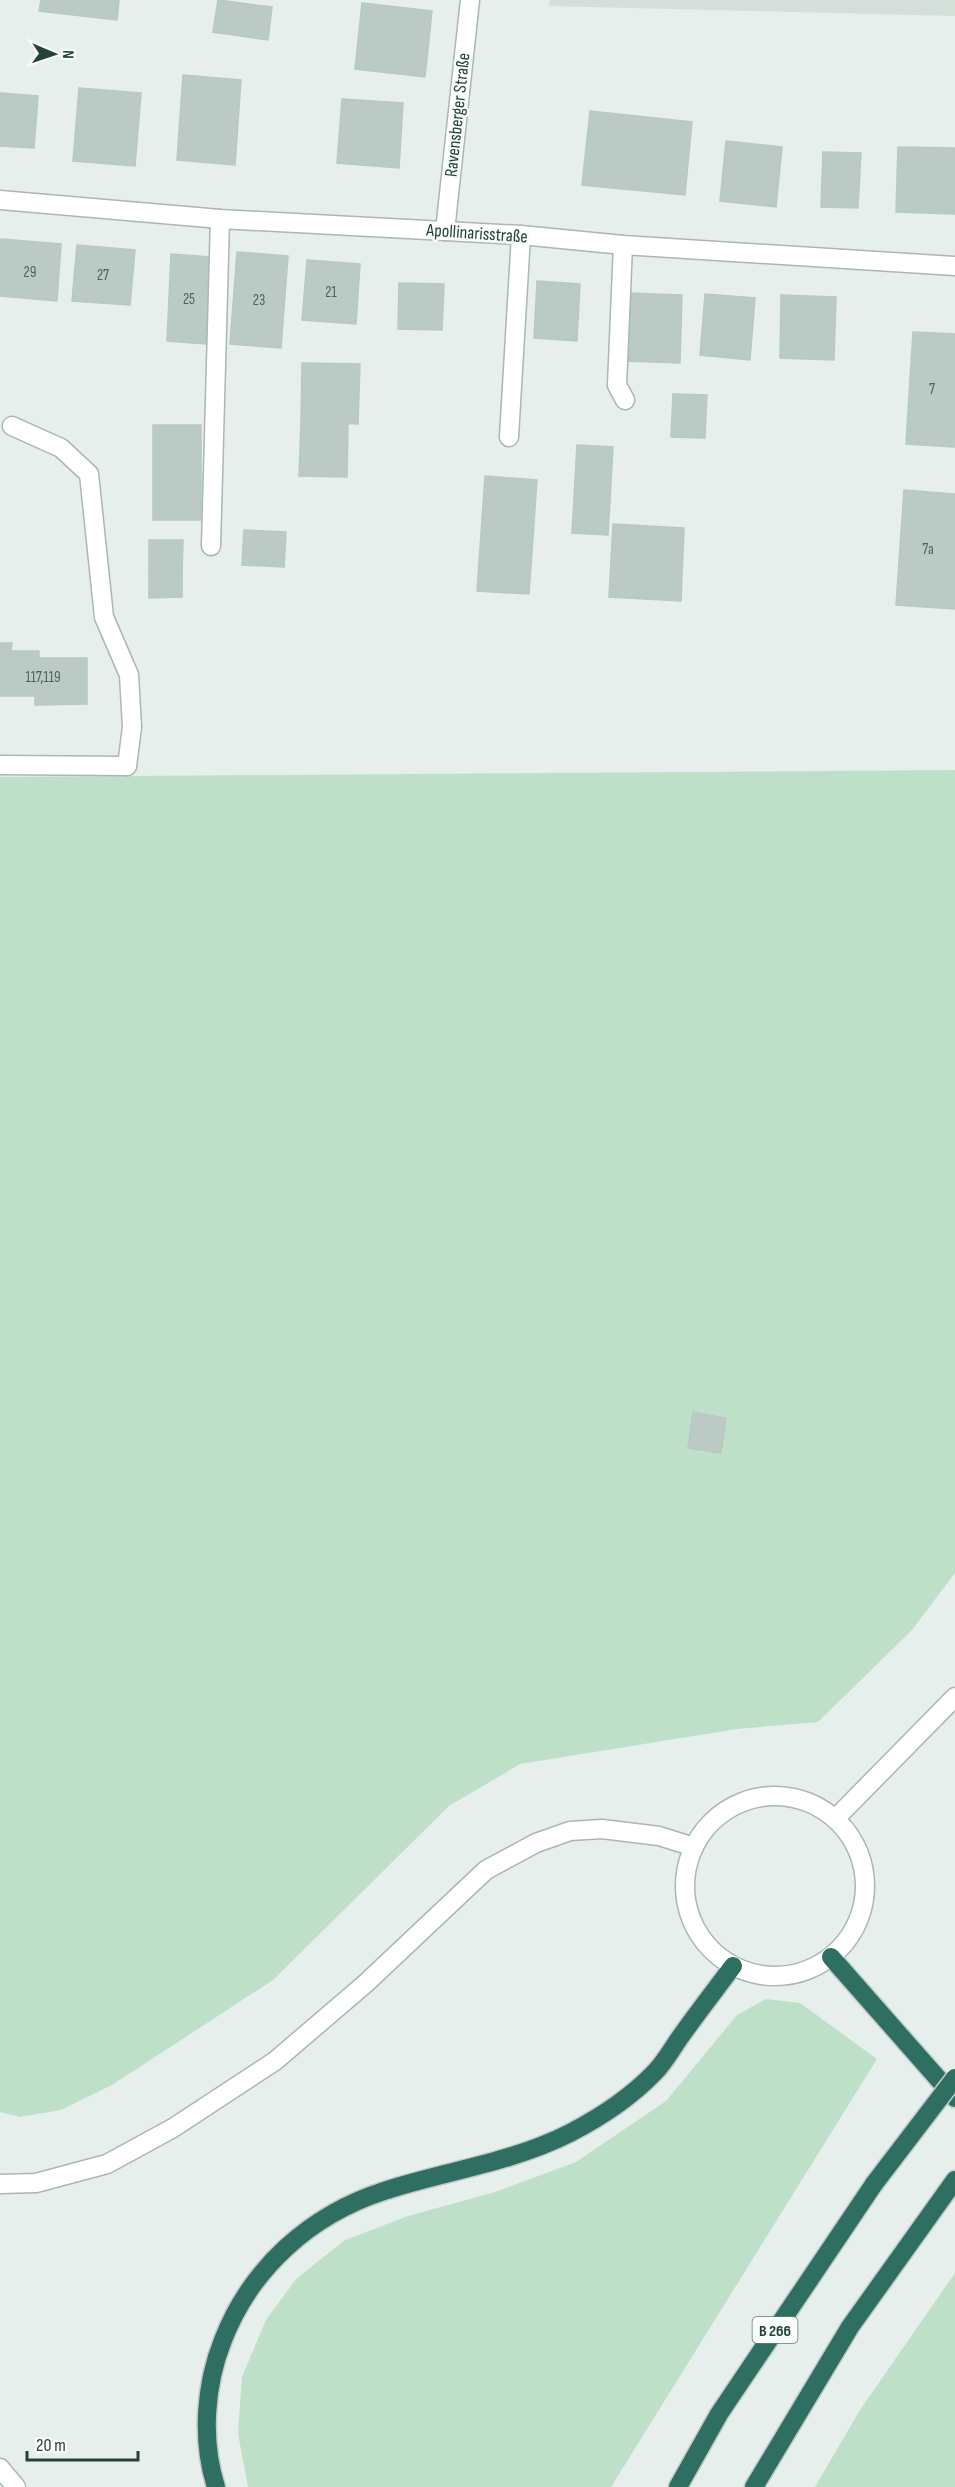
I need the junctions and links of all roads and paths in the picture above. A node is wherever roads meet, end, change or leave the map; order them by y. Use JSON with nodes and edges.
{"nodes":[{"id":1,"x":470,"y":0,"type":"edge"},
{"id":2,"x":0,"y":200,"type":"edge"},
{"id":3,"x":220,"y":219,"type":"junction"},
{"id":4,"x":445,"y":231,"type":"junction"},
{"id":5,"x":521,"y":235,"type":"junction"},
{"id":6,"x":623,"y":245,"type":"junction"},
{"id":7,"x":955,"y":266,"type":"edge"},
{"id":8,"x":625,"y":400,"type":"dead end"},
{"id":9,"x":12,"y":426,"type":"dead end"},
{"id":10,"x":509,"y":437,"type":"dead end"},
{"id":11,"x":211,"y":546,"type":"dead end"},
{"id":12,"x":0,"y":765,"type":"edge"},
{"id":13,"x":955,"y":1696,"type":"edge"},
{"id":14,"x":836,"y":1818,"type":"junction"},
{"id":15,"x":694,"y":1847,"type":"junction"},
{"id":16,"x":831,"y":1957,"type":"junction"},
{"id":17,"x":733,"y":1966,"type":"junction"},
{"id":18,"x":955,"y":2078,"type":"edge"},
{"id":19,"x":955,"y":2098,"type":"edge"},
{"id":20,"x":955,"y":2180,"type":"edge"},
{"id":21,"x":0,"y":2184,"type":"edge"},
{"id":22,"x":0,"y":2468,"type":"edge"},
{"id":23,"x":678,"y":2485,"type":"edge"},
{"id":24,"x":16,"y":2487,"type":"edge"},
{"id":25,"x":216,"y":2487,"type":"edge"},
{"id":26,"x":754,"y":2487,"type":"edge"}],
"edges":[{"from":1,"to":4,"type":"street","name":"Ravensberger Straße"},
{"from":2,"to":3,"type":"street","name":"Apollinarisstraße"},
{"from":3,"to":4,"type":"street","name":"Apollinarisstraße"},
{"from":3,"to":11,"type":"street"},
{"from":4,"to":5,"type":"street","name":"Apollinarisstraße"},
{"from":5,"to":6,"type":"street","name":"Apollinarisstraße"},
{"from":5,"to":10,"type":"street"},
{"from":6,"to":7,"type":"street","name":"Apollinarisstraße"},
{"from":6,"to":8,"type":"street"},
{"from":9,"to":12,"type":"street"},
{"from":13,"to":14,"type":"street"},
{"from":14,"to":15,"type":"street"},
{"from":14,"to":16,"type":"street"},
{"from":15,"to":17,"type":"street"},
{"from":15,"to":21,"type":"street"},
{"from":16,"to":17,"type":"street"},
{"from":16,"to":19,"type":"highway"},
{"from":17,"to":25,"type":"highway"},
{"from":18,"to":23,"type":"highway","number":"B 266","bridge":true},
{"from":20,"to":26,"type":"highway"},
{"from":22,"to":24,"type":"street"}]}
